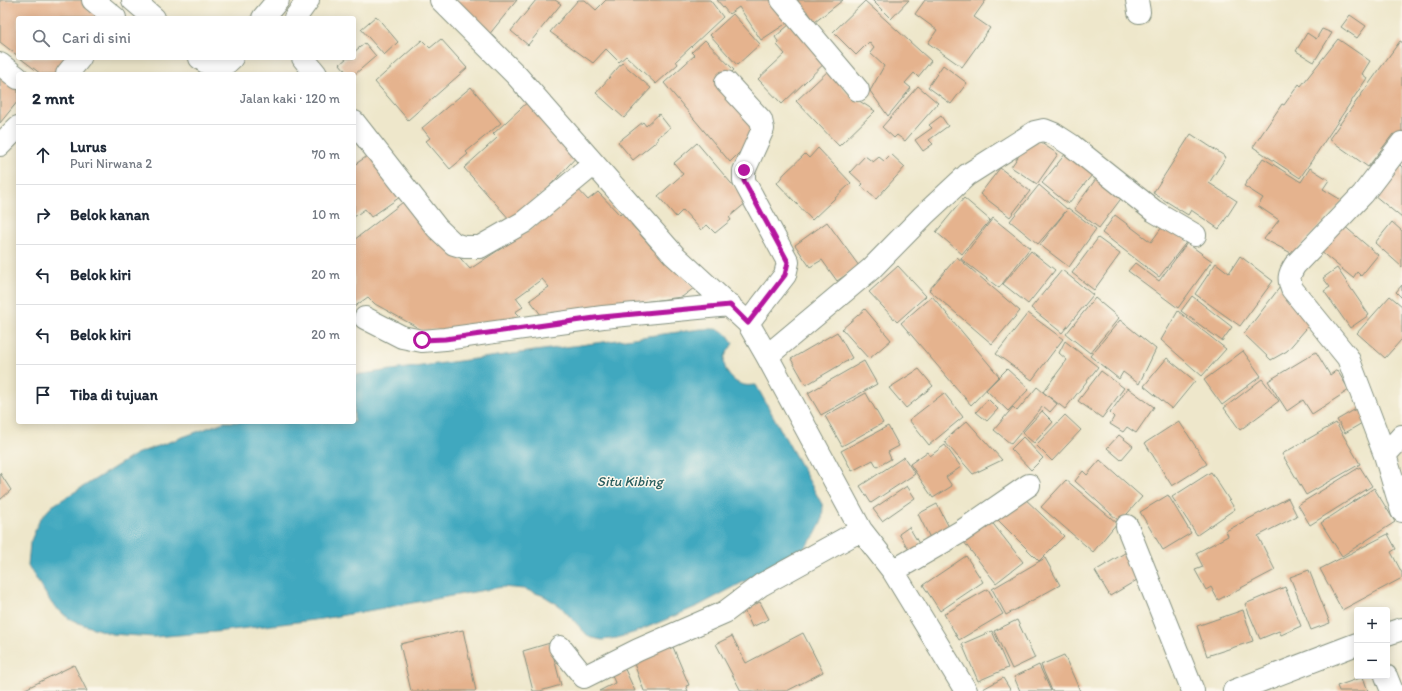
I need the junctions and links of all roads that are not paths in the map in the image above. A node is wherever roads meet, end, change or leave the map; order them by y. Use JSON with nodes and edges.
{"nodes":[{"id":1,"x":93,"y":0,"type":"edge"},
{"id":2,"x":128,"y":0,"type":"edge"},
{"id":3,"x":133,"y":0,"type":"edge"},
{"id":4,"x":278,"y":0,"type":"edge"},
{"id":5,"x":308,"y":0,"type":"edge"},
{"id":6,"x":442,"y":0,"type":"edge"},
{"id":7,"x":782,"y":0,"type":"edge"},
{"id":8,"x":113,"y":16,"type":"edge"},
{"id":9,"x":116,"y":16,"type":"edge"},
{"id":10,"x":152,"y":16,"type":"edge"},
{"id":11,"x":265,"y":16,"type":"edge"},
{"id":12,"x":296,"y":16,"type":"edge"},
{"id":13,"x":78,"y":60,"type":"edge"},
{"id":14,"x":202,"y":60,"type":"edge"},
{"id":15,"x":230,"y":60,"type":"edge"},
{"id":16,"x":305,"y":60,"type":"edge"},
{"id":17,"x":0,"y":64,"type":"edge"},
{"id":18,"x":69,"y":72,"type":"edge"},
{"id":19,"x":314,"y":72,"type":"edge"},
{"id":20,"x":16,"y":76,"type":"edge"},
{"id":21,"x":726,"y":82,"type":"dead end"},
{"id":22,"x":858,"y":90,"type":"dead end"},
{"id":23,"x":356,"y":125,"type":"edge"},
{"id":24,"x":16,"y":129,"type":"edge"},
{"id":25,"x":1402,"y":143,"type":"edge"},
{"id":26,"x":0,"y":145,"type":"edge"},
{"id":27,"x":594,"y":164,"type":"junction"},
{"id":28,"x":1196,"y":235,"type":"dead end"},
{"id":29,"x":730,"y":305,"type":"junction"},
{"id":30,"x":365,"y":318,"type":"dead end"},
{"id":31,"x":748,"y":323,"type":"junction"},
{"id":32,"x":767,"y":356,"type":"junction"},
{"id":33,"x":1402,"y":436,"type":"edge"},
{"id":34,"x":1385,"y":455,"type":"junction"},
{"id":35,"x":1029,"y":485,"type":"dead end"},
{"id":36,"x":1402,"y":511,"type":"edge"},
{"id":37,"x":1127,"y":526,"type":"dead end"},
{"id":38,"x":861,"y":530,"type":"junction"},
{"id":39,"x":893,"y":571,"type":"junction"},
{"id":40,"x":1402,"y":628,"type":"edge"},
{"id":41,"x":1390,"y":633,"type":"edge"},
{"id":42,"x":1354,"y":645,"type":"edge"},
{"id":43,"x":560,"y":647,"type":"dead end"},
{"id":44,"x":1387,"y":679,"type":"edge"},
{"id":45,"x":587,"y":684,"type":"edge"},
{"id":46,"x":966,"y":691,"type":"edge"},
{"id":47,"x":1193,"y":691,"type":"edge"},
{"id":48,"x":1234,"y":691,"type":"edge"},
{"id":49,"x":1392,"y":691,"type":"edge"}],
"edges":[{"from":1,"to":8,"type":"street"},
{"from":2,"to":9,"type":"street"},
{"from":3,"to":10,"type":"street"},
{"from":4,"to":11,"type":"street"},
{"from":5,"to":12,"type":"street"},
{"from":6,"to":27,"type":"street"},
{"from":7,"to":22,"type":"street"},
{"from":13,"to":18,"type":"street"},
{"from":14,"to":15,"type":"street"},
{"from":16,"to":19,"type":"street"},
{"from":17,"to":20,"type":"street"},
{"from":21,"to":31,"type":"street"},
{"from":23,"to":27,"type":"street"},
{"from":24,"to":26,"type":"street"},
{"from":25,"to":34,"type":"street"},
{"from":27,"to":29,"type":"street"},
{"from":28,"to":32,"type":"street"},
{"from":29,"to":30,"type":"street"},
{"from":29,"to":31,"type":"street"},
{"from":31,"to":32,"type":"street"},
{"from":32,"to":38,"type":"street"},
{"from":33,"to":34,"type":"street"},
{"from":34,"to":36,"type":"street"},
{"from":35,"to":39,"type":"street"},
{"from":37,"to":47,"type":"street"},
{"from":38,"to":39,"type":"street"},
{"from":38,"to":45,"type":"street"},
{"from":39,"to":46,"type":"street"},
{"from":40,"to":41,"type":"street"},
{"from":42,"to":48,"type":"street"},
{"from":43,"to":45,"type":"street"},
{"from":44,"to":49,"type":"street"}]}
